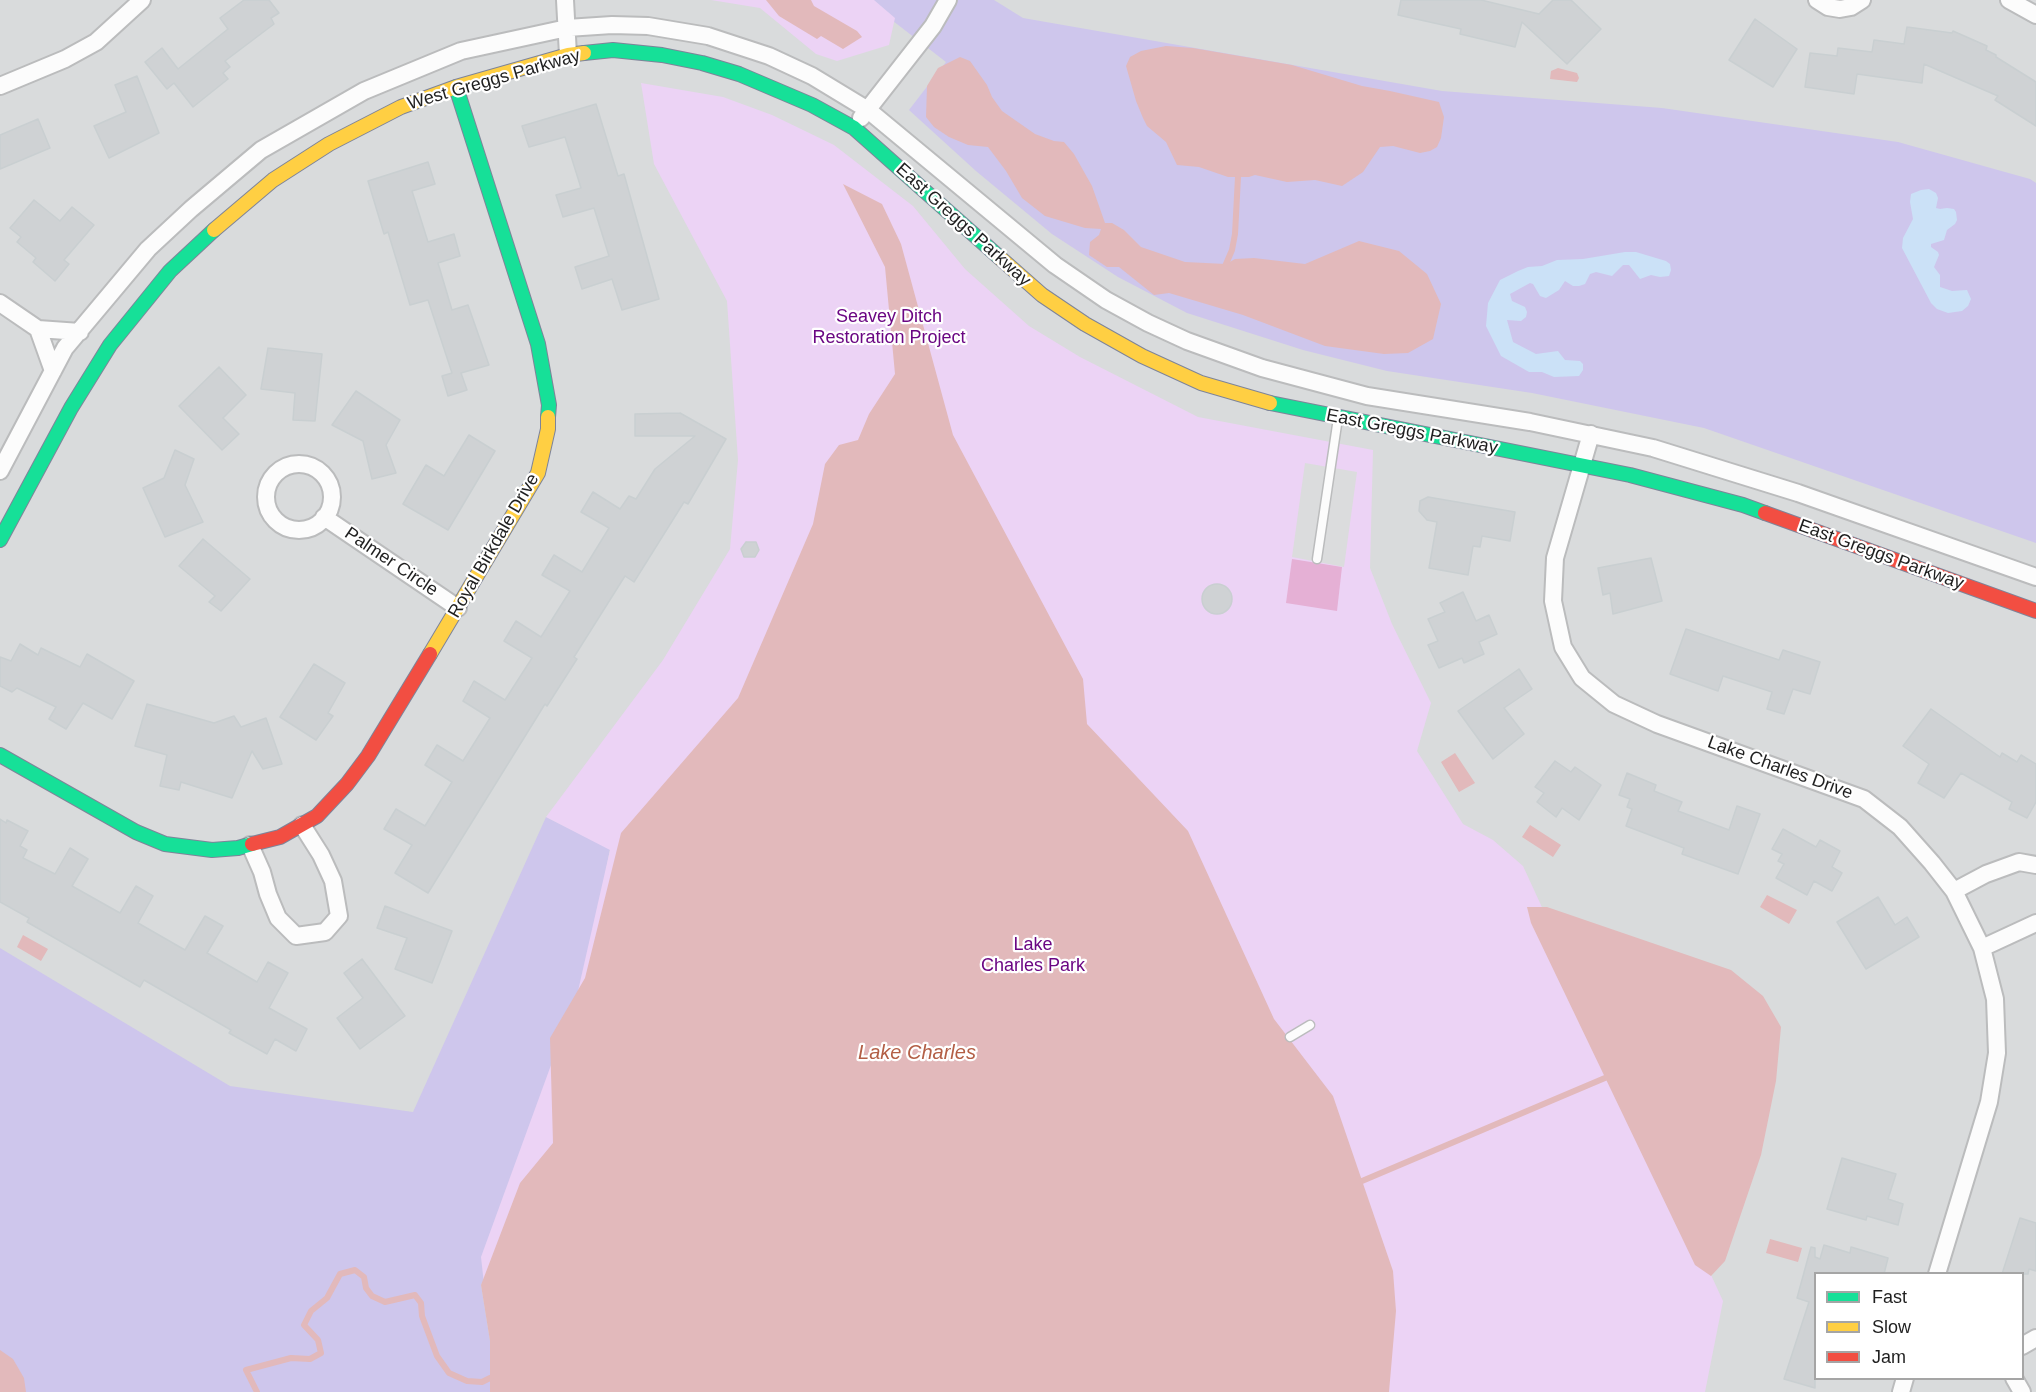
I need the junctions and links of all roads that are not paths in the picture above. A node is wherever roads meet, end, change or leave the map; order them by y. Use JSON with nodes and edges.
{"nodes":[{"id":1,"x":142,"y":0,"type":"edge"},
{"id":2,"x":565,"y":0,"type":"edge"},
{"id":3,"x":948,"y":0,"type":"edge"},
{"id":4,"x":1817,"y":0,"type":"edge"},
{"id":5,"x":1862,"y":0,"type":"edge"},
{"id":6,"x":2009,"y":0,"type":"edge"},
{"id":7,"x":2036,"y":15,"type":"edge"},
{"id":8,"x":567,"y":28,"type":"junction"},
{"id":9,"x":568,"y":55,"type":"junction"},
{"id":10,"x":0,"y":86,"type":"edge"},
{"id":11,"x":456,"y":87,"type":"junction"},
{"id":12,"x":868,"y":110,"type":"junction"},
{"id":13,"x":854,"y":128,"type":"junction"},
{"id":14,"x":0,"y":303,"type":"edge"},
{"id":15,"x":38,"y":329,"type":"junction"},
{"id":16,"x":80,"y":332,"type":"junction"},
{"id":17,"x":53,"y":371,"type":"junction"},
{"id":18,"x":1338,"y":418,"type":"junction"},
{"id":19,"x":1591,"y":434,"type":"junction"},
{"id":20,"x":1582,"y":467,"type":"junction"},
{"id":21,"x":0,"y":471,"type":"edge"},
{"id":22,"x":324,"y":517,"type":"dead end"},
{"id":23,"x":0,"y":540,"type":"edge"},
{"id":24,"x":1317,"y":559,"type":"dead end"},
{"id":25,"x":2036,"y":577,"type":"edge"},
{"id":26,"x":458,"y":608,"type":"junction"},
{"id":27,"x":2036,"y":611,"type":"edge"},
{"id":28,"x":0,"y":755,"type":"edge"},
{"id":29,"x":302,"y":825,"type":"junction"},
{"id":30,"x":250,"y":845,"type":"junction"},
{"id":31,"x":2036,"y":865,"type":"edge"},
{"id":32,"x":1954,"y":891,"type":"junction"},
{"id":33,"x":2036,"y":923,"type":"edge"},
{"id":34,"x":1982,"y":948,"type":"junction"},
{"id":35,"x":1310,"y":1025,"type":"dead end"},
{"id":36,"x":1290,"y":1037,"type":"dead end"},
{"id":37,"x":1938,"y":1272,"type":"edge"}],
"edges":[{"from":1,"to":10,"type":"street"},
{"from":2,"to":8,"type":"street"},
{"from":3,"to":12,"type":"street"},
{"from":4,"to":5,"type":"street"},
{"from":6,"to":7,"type":"street"},
{"from":8,"to":9,"type":"street"},
{"from":8,"to":12,"type":"street","name":"West Greggs Parkway"},
{"from":8,"to":16,"type":"street","name":"West Greggs Parkway"},
{"from":9,"to":11,"type":"street","name":"West Greggs Parkway"},
{"from":9,"to":13,"type":"street","name":"West Greggs Parkway"},
{"from":11,"to":23,"type":"street","name":"West Greggs Parkway"},
{"from":11,"to":26,"type":"street","name":"Royal Birkdale Drive"},
{"from":12,"to":13,"type":"street"},
{"from":12,"to":19,"type":"street","name":"East Greggs Parkway"},
{"from":13,"to":18,"type":"street","name":"East Greggs Parkway"},
{"from":14,"to":15,"type":"street"},
{"from":15,"to":16,"type":"street"},
{"from":15,"to":17,"type":"street"},
{"from":16,"to":17,"type":"street","name":"West Greggs Parkway"},
{"from":17,"to":21,"type":"street","name":"West Greggs Parkway"},
{"from":18,"to":20,"type":"street","name":"East Greggs Parkway"},
{"from":18,"to":24,"type":"lane"},
{"from":19,"to":20,"type":"street","name":"Lake Charles Drive"},
{"from":19,"to":25,"type":"street","name":"East Greggs Parkway"},
{"from":20,"to":27,"type":"street","name":"East Greggs Parkway"},
{"from":20,"to":32,"type":"street","name":"Lake Charles Drive"},
{"from":22,"to":26,"type":"street","name":"Palmer Circle"},
{"from":26,"to":29,"type":"street","name":"Royal Birkdale Drive"},
{"from":28,"to":30,"type":"street","name":"Royal Birkdale Drive"},
{"from":29,"to":30,"type":"street","name":"Royal Birkdale Drive"},
{"from":29,"to":30,"type":"street"},
{"from":31,"to":32,"type":"street"},
{"from":32,"to":34,"type":"street","name":"Lake Charles Drive"},
{"from":33,"to":34,"type":"street"},
{"from":34,"to":37,"type":"street","name":"Lake Charles Drive"},
{"from":35,"to":36,"type":"lane"}]}
